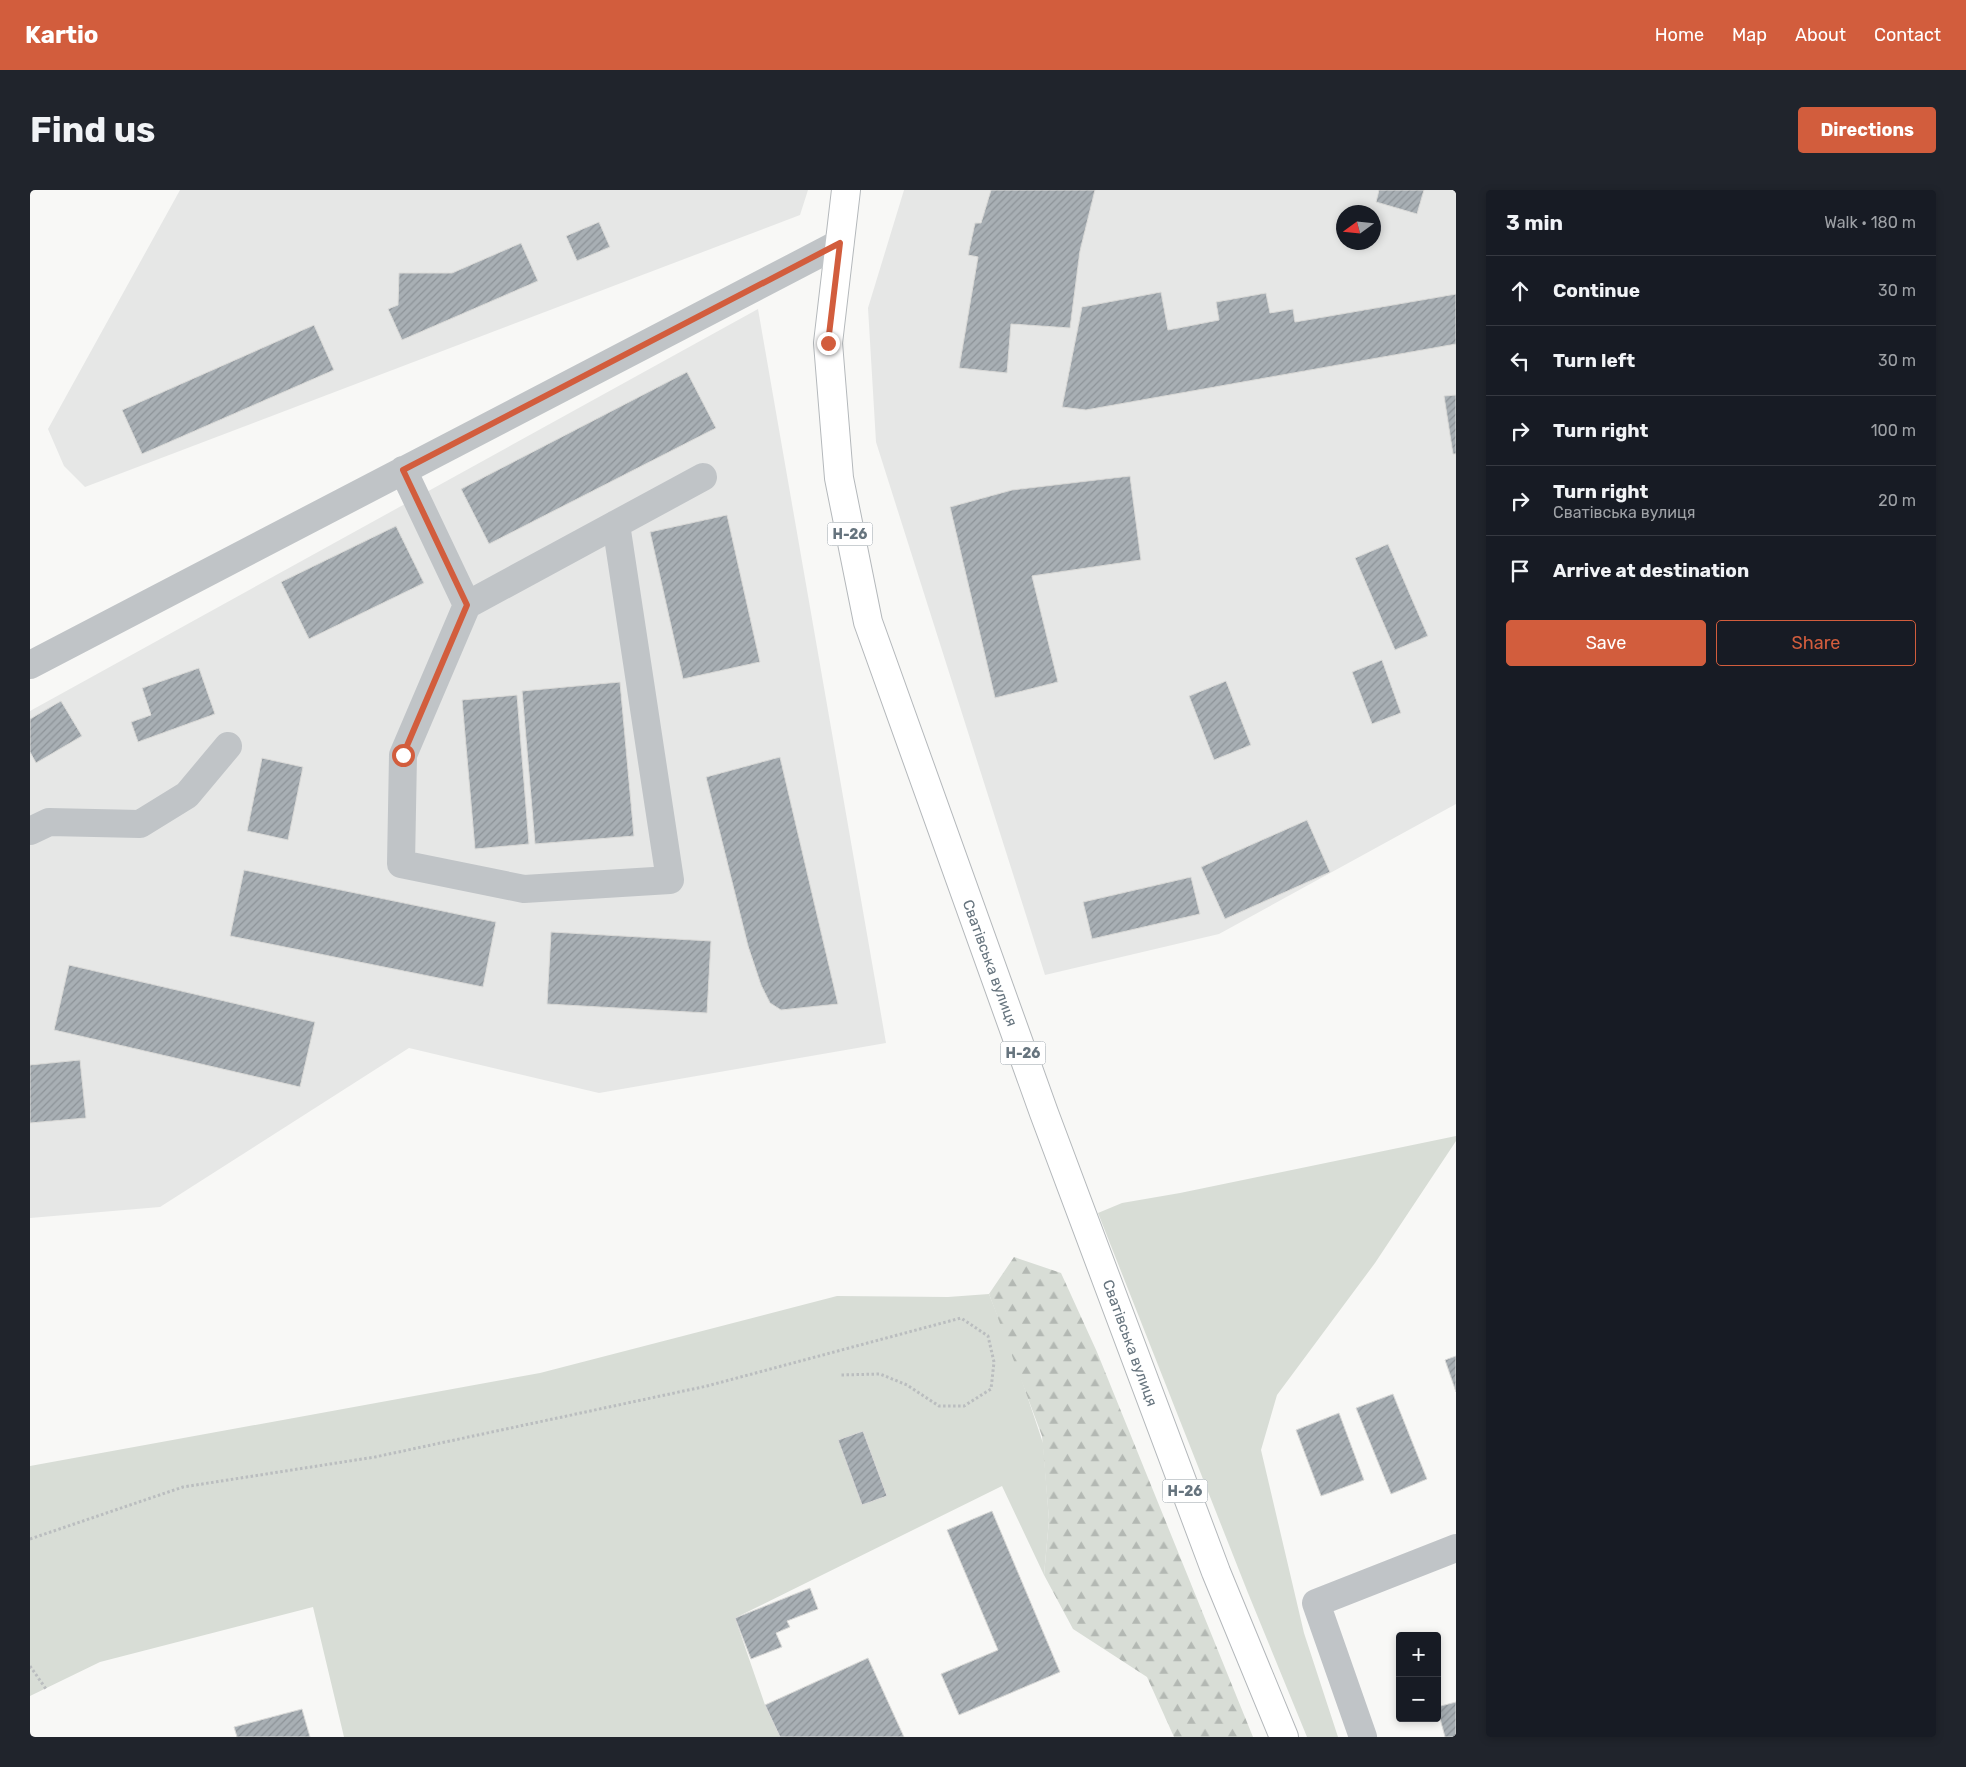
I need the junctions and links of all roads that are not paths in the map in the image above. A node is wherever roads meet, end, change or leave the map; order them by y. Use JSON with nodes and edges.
{"nodes":[{"id":1,"x":846,"y":190,"type":"edge"},
{"id":2,"x":840,"y":243,"type":"junction"},
{"id":3,"x":403,"y":470,"type":"junction"},
{"id":4,"x":703,"y":477,"type":"dead end"},
{"id":5,"x":616,"y":524,"type":"junction"},
{"id":6,"x":467,"y":605,"type":"junction"},
{"id":7,"x":30,"y":665,"type":"edge"},
{"id":8,"x":228,"y":746,"type":"dead end"},
{"id":9,"x":30,"y":831,"type":"edge"},
{"id":10,"x":1456,"y":1548,"type":"edge"},
{"id":11,"x":1284,"y":1737,"type":"edge"},
{"id":12,"x":1363,"y":1737,"type":"edge"}],
"edges":[{"from":1,"to":2,"type":"main road","name":"Сватівська вулиця","number":"Н-26"},
{"from":2,"to":3,"type":"street"},
{"from":2,"to":11,"type":"main road","name":"Сватівська вулиця","number":"Н-26"},
{"from":3,"to":6,"type":"street"},
{"from":3,"to":7,"type":"street"},
{"from":4,"to":5,"type":"street"},
{"from":5,"to":6,"type":"street"},
{"from":5,"to":6,"type":"street"},
{"from":8,"to":9,"type":"street"},
{"from":10,"to":12,"type":"street"}]}
